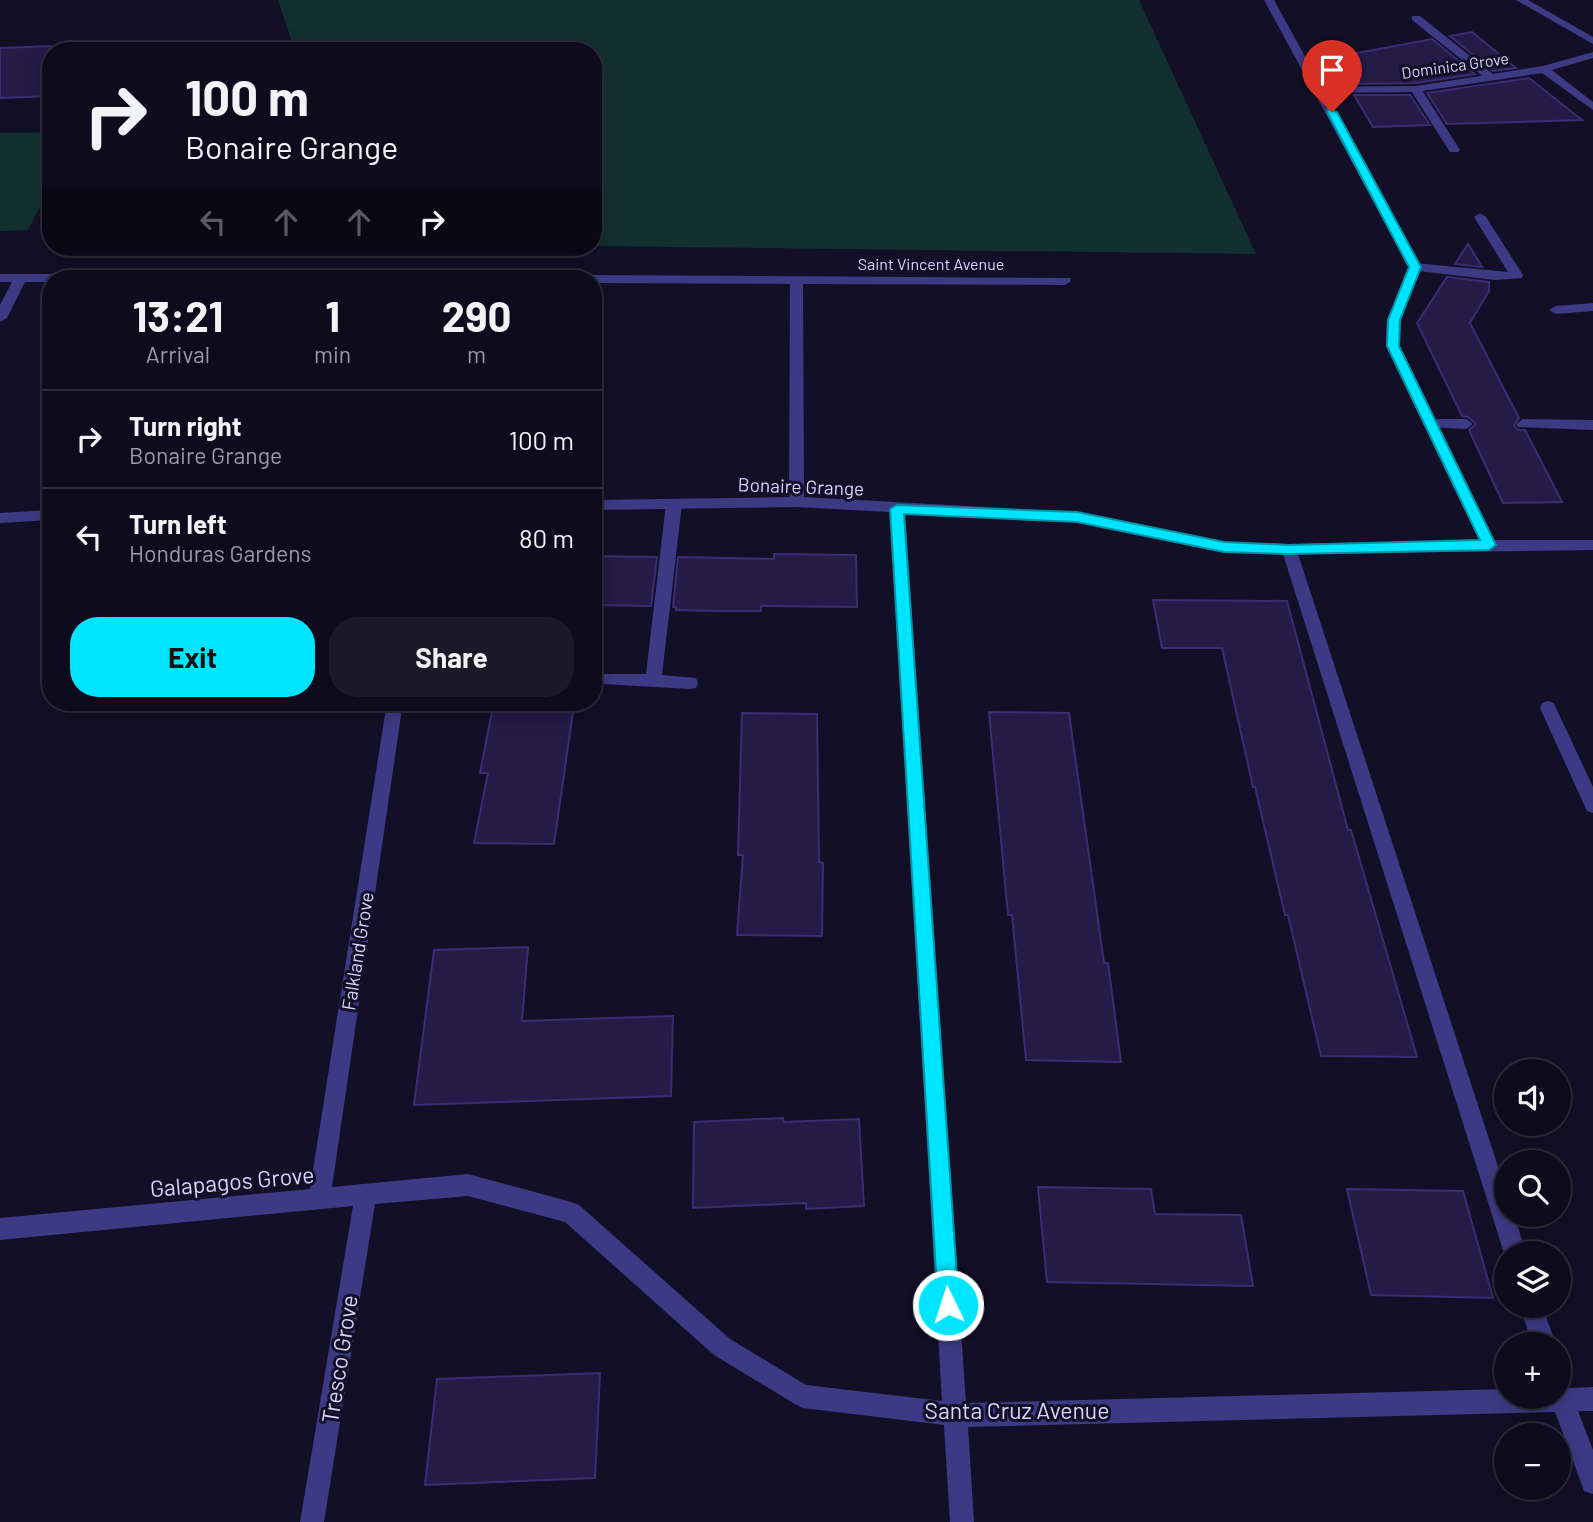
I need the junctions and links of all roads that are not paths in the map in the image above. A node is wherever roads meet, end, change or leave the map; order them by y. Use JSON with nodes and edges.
{"nodes":[{"id":1,"x":1269,"y":0,"type":"edge"},
{"id":2,"x":1521,"y":0,"type":"edge"},
{"id":3,"x":1416,"y":18,"type":"dead end"},
{"id":4,"x":1593,"y":41,"type":"edge"},
{"id":5,"x":1593,"y":55,"type":"edge"},
{"id":6,"x":1544,"y":69,"type":"junction"},
{"id":7,"x":1490,"y":77,"type":"junction"},
{"id":8,"x":1416,"y":89,"type":"junction"},
{"id":9,"x":1320,"y":90,"type":"junction"},
{"id":10,"x":1593,"y":107,"type":"edge"},
{"id":11,"x":1454,"y":150,"type":"dead end"},
{"id":12,"x":1480,"y":217,"type":"dead end"},
{"id":13,"x":1415,"y":267,"type":"junction"},
{"id":14,"x":0,"y":278,"type":"edge"},
{"id":15,"x":21,"y":278,"type":"junction"},
{"id":16,"x":42,"y":278,"type":"edge"},
{"id":17,"x":602,"y":279,"type":"edge"},
{"id":18,"x":797,"y":280,"type":"junction"},
{"id":19,"x":1065,"y":281,"type":"dead end"},
{"id":20,"x":1593,"y":307,"type":"edge"},
{"id":21,"x":1556,"y":310,"type":"dead end"},
{"id":22,"x":0,"y":318,"type":"edge"},
{"id":23,"x":1431,"y":424,"type":"junction"},
{"id":24,"x":1466,"y":424,"type":"dead end"},
{"id":25,"x":1523,"y":424,"type":"dead end"},
{"id":26,"x":1593,"y":425,"type":"edge"},
{"id":27,"x":796,"y":502,"type":"junction"},
{"id":28,"x":674,"y":504,"type":"junction"},
{"id":29,"x":602,"y":505,"type":"edge"},
{"id":30,"x":897,"y":509,"type":"junction"},
{"id":31,"x":42,"y":516,"type":"edge"},
{"id":32,"x":0,"y":518,"type":"edge"},
{"id":33,"x":1489,"y":545,"type":"junction"},
{"id":34,"x":1593,"y":545,"type":"edge"},
{"id":35,"x":1289,"y":550,"type":"junction"},
{"id":36,"x":609,"y":679,"type":"dead end"},
{"id":37,"x":653,"y":682,"type":"junction"},
{"id":38,"x":690,"y":683,"type":"dead end"},
{"id":39,"x":1548,"y":708,"type":"dead end"},
{"id":40,"x":394,"y":711,"type":"edge"},
{"id":41,"x":1593,"y":806,"type":"edge"},
{"id":42,"x":468,"y":1185,"type":"joint"},
{"id":43,"x":366,"y":1196,"type":"junction"},
{"id":44,"x":319,"y":1199,"type":"junction"},
{"id":45,"x":0,"y":1229,"type":"edge"},
{"id":46,"x":1511,"y":1241,"type":"edge"},
{"id":47,"x":1571,"y":1397,"type":"edge"},
{"id":48,"x":1494,"y":1398,"type":"edge"},
{"id":49,"x":1593,"y":1399,"type":"edge"},
{"id":50,"x":1565,"y":1409,"type":"edge"},
{"id":51,"x":956,"y":1415,"type":"junction"},
{"id":52,"x":1593,"y":1482,"type":"edge"},
{"id":53,"x":312,"y":1522,"type":"edge"},
{"id":54,"x":962,"y":1522,"type":"edge"}],
"edges":[{"from":1,"to":9,"type":"street"},
{"from":2,"to":4,"type":"street"},
{"from":3,"to":7,"type":"street"},
{"from":5,"to":6,"type":"street","name":"Dominica Grove"},
{"from":6,"to":7,"type":"street","name":"Dominica Grove"},
{"from":6,"to":10,"type":"street"},
{"from":7,"to":8,"type":"street","name":"Dominica Grove"},
{"from":8,"to":9,"type":"street","name":"Dominica Grove"},
{"from":8,"to":11,"type":"street"},
{"from":9,"to":13,"type":"street"},
{"from":12,"to":13,"type":"street"},
{"from":13,"to":23,"type":"street"},
{"from":14,"to":15,"type":"street"},
{"from":15,"to":16,"type":"street"},
{"from":15,"to":22,"type":"street"},
{"from":17,"to":18,"type":"street","name":"Saint Vincent Avenue"},
{"from":18,"to":19,"type":"street","name":"Saint Vincent Avenue"},
{"from":18,"to":27,"type":"street"},
{"from":20,"to":21,"type":"street"},
{"from":23,"to":24,"type":"street"},
{"from":23,"to":33,"type":"street"},
{"from":25,"to":26,"type":"street"},
{"from":27,"to":28,"type":"street","name":"Bonaire Grange"},
{"from":27,"to":30,"type":"street","name":"Bonaire Grange"},
{"from":28,"to":29,"type":"street","name":"Bonaire Grange"},
{"from":28,"to":37,"type":"street"},
{"from":30,"to":35,"type":"street","name":"Bonaire Grange"},
{"from":30,"to":51,"type":"street"},
{"from":31,"to":32,"type":"street"},
{"from":33,"to":34,"type":"street","name":"Bonaire Grange"},
{"from":33,"to":35,"type":"street","name":"Bonaire Grange"},
{"from":35,"to":46,"type":"street"},
{"from":36,"to":37,"type":"street"},
{"from":37,"to":38,"type":"street"},
{"from":39,"to":41,"type":"street"},
{"from":40,"to":44,"type":"street","name":"Falkland Grove"},
{"from":42,"to":43,"type":"street","name":"Galapagos Grove"},
{"from":42,"to":51,"type":"street","name":"Santa Cruz Avenue"},
{"from":43,"to":44,"type":"street","name":"Galapagos Grove"},
{"from":43,"to":53,"type":"street","name":"Tresco Grove"},
{"from":44,"to":45,"type":"street","name":"Galapagos Grove"},
{"from":47,"to":49,"type":"street","name":"Santa Cruz Avenue"},
{"from":48,"to":51,"type":"street","name":"Santa Cruz Avenue"},
{"from":50,"to":52,"type":"street"},
{"from":51,"to":54,"type":"street"}]}
